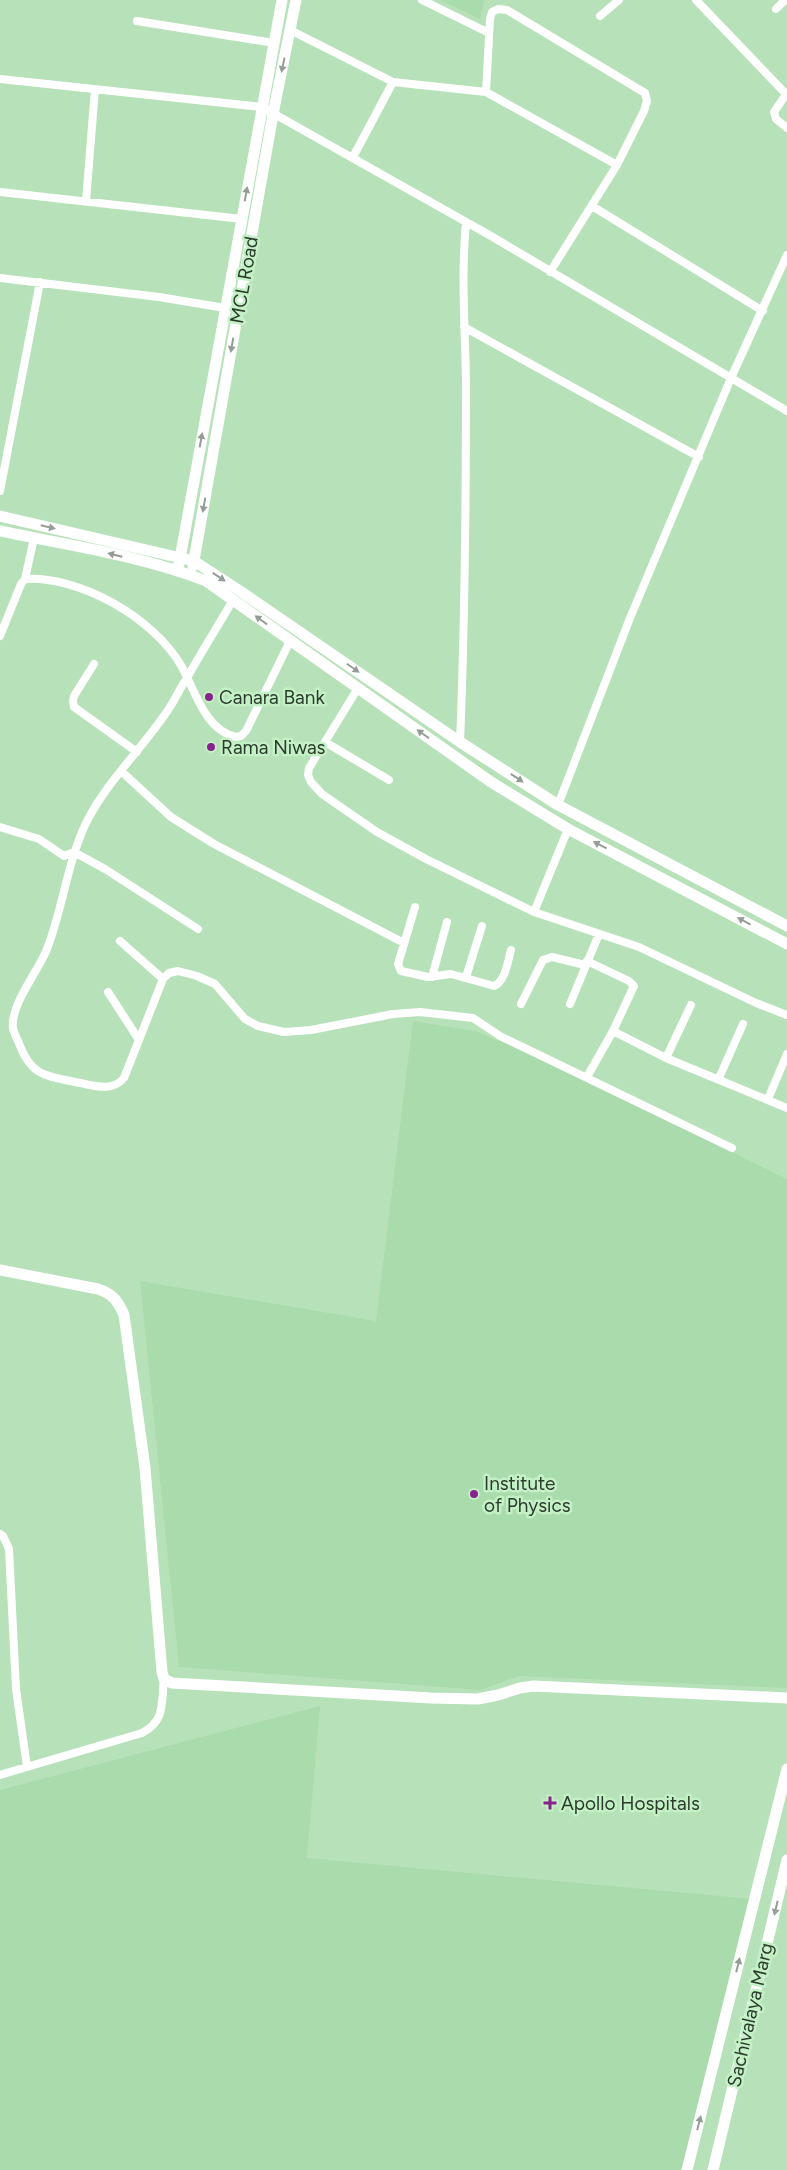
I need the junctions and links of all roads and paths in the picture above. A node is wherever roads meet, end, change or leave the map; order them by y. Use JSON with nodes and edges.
{"nodes":[{"id":1,"x":282,"y":0,"type":"edge"},
{"id":2,"x":296,"y":0,"type":"edge"},
{"id":3,"x":422,"y":0,"type":"edge"},
{"id":4,"x":619,"y":0,"type":"edge"},
{"id":5,"x":696,"y":0,"type":"edge"},
{"id":6,"x":785,"y":0,"type":"edge"},
{"id":7,"x":776,"y":9,"type":"dead end"},
{"id":8,"x":600,"y":16,"type":"dead end"},
{"id":9,"x":137,"y":21,"type":"dead end"},
{"id":10,"x":290,"y":30,"type":"junction"},
{"id":11,"x":489,"y":32,"type":"junction"},
{"id":12,"x":274,"y":43,"type":"junction"},
{"id":13,"x":0,"y":79,"type":"edge"},
{"id":14,"x":393,"y":82,"type":"junction"},
{"id":15,"x":95,"y":89,"type":"junction"},
{"id":16,"x":486,"y":92,"type":"junction"},
{"id":17,"x":786,"y":93,"type":"edge"},
{"id":18,"x":262,"y":107,"type":"junction"},
{"id":19,"x":273,"y":113,"type":"junction"},
{"id":20,"x":787,"y":128,"type":"edge"},
{"id":21,"x":353,"y":157,"type":"junction"},
{"id":22,"x":617,"y":165,"type":"junction"},
{"id":23,"x":0,"y":193,"type":"edge"},
{"id":24,"x":86,"y":202,"type":"junction"},
{"id":25,"x":592,"y":206,"type":"junction"},
{"id":26,"x":242,"y":219,"type":"junction"},
{"id":27,"x":466,"y":222,"type":"junction"},
{"id":28,"x":787,"y":255,"type":"edge"},
{"id":29,"x":550,"y":272,"type":"junction"},
{"id":30,"x":778,"y":275,"type":"junction"},
{"id":31,"x":0,"y":278,"type":"edge"},
{"id":32,"x":787,"y":280,"type":"edge"},
{"id":33,"x":40,"y":282,"type":"junction"},
{"id":34,"x":225,"y":308,"type":"junction"},
{"id":35,"x":763,"y":311,"type":"junction"},
{"id":36,"x":464,"y":327,"type":"junction"},
{"id":37,"x":731,"y":378,"type":"junction"},
{"id":38,"x":787,"y":412,"type":"edge"},
{"id":39,"x":699,"y":457,"type":"junction"},
{"id":40,"x":0,"y":491,"type":"edge"},
{"id":41,"x":0,"y":516,"type":"edge"},
{"id":42,"x":0,"y":530,"type":"edge"},
{"id":43,"x":34,"y":538,"type":"junction"},
{"id":44,"x":180,"y":556,"type":"junction"},
{"id":45,"x":194,"y":561,"type":"junction"},
{"id":46,"x":177,"y":571,"type":"junction"},
{"id":47,"x":190,"y":575,"type":"junction"},
{"id":48,"x":25,"y":580,"type":"junction"},
{"id":49,"x":233,"y":600,"type":"junction"},
{"id":50,"x":0,"y":636,"type":"edge"},
{"id":51,"x":290,"y":641,"type":"junction"},
{"id":52,"x":94,"y":664,"type":"dead end"},
{"id":53,"x":187,"y":678,"type":"junction"},
{"id":54,"x":358,"y":688,"type":"junction"},
{"id":55,"x":325,"y":742,"type":"junction"},
{"id":56,"x":460,"y":742,"type":"junction"},
{"id":57,"x":137,"y":752,"type":"junction"},
{"id":58,"x":498,"y":766,"type":"junction"},
{"id":59,"x":121,"y":771,"type":"junction"},
{"id":60,"x":389,"y":780,"type":"dead end"},
{"id":61,"x":488,"y":780,"type":"junction"},
{"id":62,"x":558,"y":805,"type":"junction"},
{"id":63,"x":0,"y":827,"type":"edge"},
{"id":64,"x":568,"y":829,"type":"junction"},
{"id":65,"x":74,"y":852,"type":"junction"},
{"id":66,"x":415,"y":907,"type":"dead end"},
{"id":67,"x":534,"y":912,"type":"junction"},
{"id":68,"x":446,"y":922,"type":"dead end"},
{"id":69,"x":482,"y":926,"type":"dead end"},
{"id":70,"x":787,"y":926,"type":"edge"},
{"id":71,"x":198,"y":929,"type":"dead end"},
{"id":72,"x":599,"y":934,"type":"junction"},
{"id":73,"x":120,"y":941,"type":"dead end"},
{"id":74,"x":404,"y":943,"type":"junction"},
{"id":75,"x":787,"y":944,"type":"edge"},
{"id":76,"x":511,"y":950,"type":"dead end"},
{"id":77,"x":586,"y":963,"type":"junction"},
{"id":78,"x":432,"y":977,"type":"junction"},
{"id":79,"x":466,"y":978,"type":"junction"},
{"id":80,"x":163,"y":979,"type":"junction"},
{"id":81,"x":108,"y":992,"type":"dead end"},
{"id":82,"x":522,"y":1004,"type":"dead end"},
{"id":83,"x":570,"y":1004,"type":"dead end"},
{"id":84,"x":691,"y":1006,"type":"dead end"},
{"id":85,"x":787,"y":1015,"type":"edge"},
{"id":86,"x":744,"y":1024,"type":"dead end"},
{"id":87,"x":613,"y":1030,"type":"junction"},
{"id":88,"x":139,"y":1040,"type":"junction"},
{"id":89,"x":787,"y":1054,"type":"edge"},
{"id":90,"x":666,"y":1058,"type":"junction"},
{"id":91,"x":587,"y":1077,"type":"junction"},
{"id":92,"x":719,"y":1078,"type":"junction"},
{"id":93,"x":768,"y":1099,"type":"junction"},
{"id":94,"x":787,"y":1108,"type":"edge"},
{"id":95,"x":732,"y":1148,"type":"dead end"},
{"id":96,"x":0,"y":1270,"type":"edge"},
{"id":97,"x":0,"y":1534,"type":"edge"},
{"id":98,"x":164,"y":1678,"type":"junction"},
{"id":99,"x":787,"y":1698,"type":"edge"},
{"id":100,"x":27,"y":1767,"type":"junction"},
{"id":101,"x":787,"y":1769,"type":"edge"},
{"id":102,"x":0,"y":1774,"type":"edge"},
{"id":103,"x":787,"y":1860,"type":"edge"},
{"id":104,"x":687,"y":2170,"type":"edge"},
{"id":105,"x":713,"y":2170,"type":"edge"}],
"edges":[{"from":1,"to":12,"type":"main road","name":"MCL Road"},
{"from":2,"to":10,"type":"main road","name":"MCL Road"},
{"from":3,"to":11,"type":"street"},
{"from":4,"to":8,"type":"street"},
{"from":5,"to":17,"type":"street"},
{"from":6,"to":7,"type":"street"},
{"from":9,"to":12,"type":"street"},
{"from":10,"to":14,"type":"street"},
{"from":10,"to":19,"type":"main road","name":"MCL Road","one_way":true},
{"from":11,"to":16,"type":"street"},
{"from":11,"to":22,"type":"street"},
{"from":12,"to":18,"type":"main road","name":"MCL Road"},
{"from":13,"to":15,"type":"street"},
{"from":14,"to":16,"type":"street"},
{"from":14,"to":21,"type":"street"},
{"from":15,"to":18,"type":"street"},
{"from":15,"to":24,"type":"street"},
{"from":16,"to":22,"type":"street"},
{"from":17,"to":20,"type":"street"},
{"from":18,"to":19,"type":"street"},
{"from":26,"to":18,"type":"main road","name":"MCL Road","one_way":true},
{"from":19,"to":21,"type":"street"},
{"from":19,"to":45,"type":"main road","name":"MCL Road","one_way":true},
{"from":21,"to":27,"type":"street"},
{"from":22,"to":25,"type":"street"},
{"from":23,"to":24,"type":"street"},
{"from":24,"to":26,"type":"street"},
{"from":25,"to":29,"type":"street"},
{"from":25,"to":35,"type":"street"},
{"from":26,"to":34,"type":"main road","name":"MCL Road"},
{"from":27,"to":29,"type":"street"},
{"from":27,"to":36,"type":"street"},
{"from":28,"to":30,"type":"street"},
{"from":29,"to":37,"type":"street"},
{"from":30,"to":32,"type":"street"},
{"from":30,"to":35,"type":"street"},
{"from":31,"to":33,"type":"street"},
{"from":33,"to":34,"type":"street"},
{"from":33,"to":40,"type":"street"},
{"from":44,"to":34,"type":"main road","name":"MCL Road","one_way":true},
{"from":35,"to":37,"type":"street"},
{"from":36,"to":39,"type":"street"},
{"from":36,"to":56,"type":"street"},
{"from":37,"to":38,"type":"street"},
{"from":37,"to":39,"type":"street"},
{"from":39,"to":62,"type":"street"},
{"from":41,"to":44,"type":"main road","one_way":true},
{"from":42,"to":43,"type":"main road"},
{"from":46,"to":43,"type":"main road","one_way":true},
{"from":43,"to":48,"type":"street"},
{"from":44,"to":45,"type":"main road"},
{"from":44,"to":46,"type":"main road","name":"MCL Road"},
{"from":45,"to":47,"type":"main road","name":"MCL Road"},
{"from":45,"to":56,"type":"main road","one_way":true},
{"from":46,"to":47,"type":"main road"},
{"from":47,"to":49,"type":"main road"},
{"from":48,"to":50,"type":"street"},
{"from":48,"to":53,"type":"street"},
{"from":51,"to":49,"type":"main road","one_way":true},
{"from":49,"to":53,"type":"street"},
{"from":51,"to":53,"type":"street"},
{"from":51,"to":54,"type":"main road"},
{"from":52,"to":57,"type":"street"},
{"from":53,"to":57,"type":"street"},
{"from":54,"to":55,"type":"street"},
{"from":61,"to":54,"type":"main road","one_way":true},
{"from":55,"to":60,"type":"street"},
{"from":55,"to":67,"type":"street"},
{"from":56,"to":58,"type":"main road"},
{"from":57,"to":59,"type":"street"},
{"from":58,"to":61,"type":"main road"},
{"from":58,"to":62,"type":"main road","one_way":true},
{"from":59,"to":65,"type":"street"},
{"from":59,"to":74,"type":"street"},
{"from":61,"to":64,"type":"main road"},
{"from":62,"to":70,"type":"main road"},
{"from":63,"to":65,"type":"street"},
{"from":64,"to":67,"type":"street"},
{"from":75,"to":64,"type":"main road","one_way":true},
{"from":65,"to":71,"type":"street"},
{"from":65,"to":88,"type":"street"},
{"from":66,"to":74,"type":"street"},
{"from":67,"to":72,"type":"street"},
{"from":68,"to":78,"type":"street"},
{"from":69,"to":79,"type":"street"},
{"from":72,"to":77,"type":"street"},
{"from":72,"to":85,"type":"street"},
{"from":73,"to":80,"type":"street"},
{"from":74,"to":78,"type":"street"},
{"from":76,"to":79,"type":"street"},
{"from":77,"to":82,"type":"street"},
{"from":77,"to":83,"type":"street"},
{"from":77,"to":87,"type":"street"},
{"from":78,"to":79,"type":"street"},
{"from":80,"to":88,"type":"street"},
{"from":80,"to":91,"type":"street"},
{"from":81,"to":88,"type":"street"},
{"from":84,"to":90,"type":"street"},
{"from":86,"to":92,"type":"street"},
{"from":87,"to":90,"type":"street"},
{"from":87,"to":91,"type":"street"},
{"from":89,"to":93,"type":"street"},
{"from":90,"to":92,"type":"street"},
{"from":91,"to":95,"type":"street"},
{"from":92,"to":93,"type":"street"},
{"from":93,"to":94,"type":"street"},
{"from":96,"to":98,"type":"main road"},
{"from":97,"to":100,"type":"street"},
{"from":98,"to":99,"type":"main road"},
{"from":98,"to":100,"type":"street"},
{"from":100,"to":102,"type":"street"},
{"from":104,"to":101,"type":"main road","one_way":true},
{"from":103,"to":105,"type":"main road","name":"Sachivalaya Marg","one_way":true}]}
